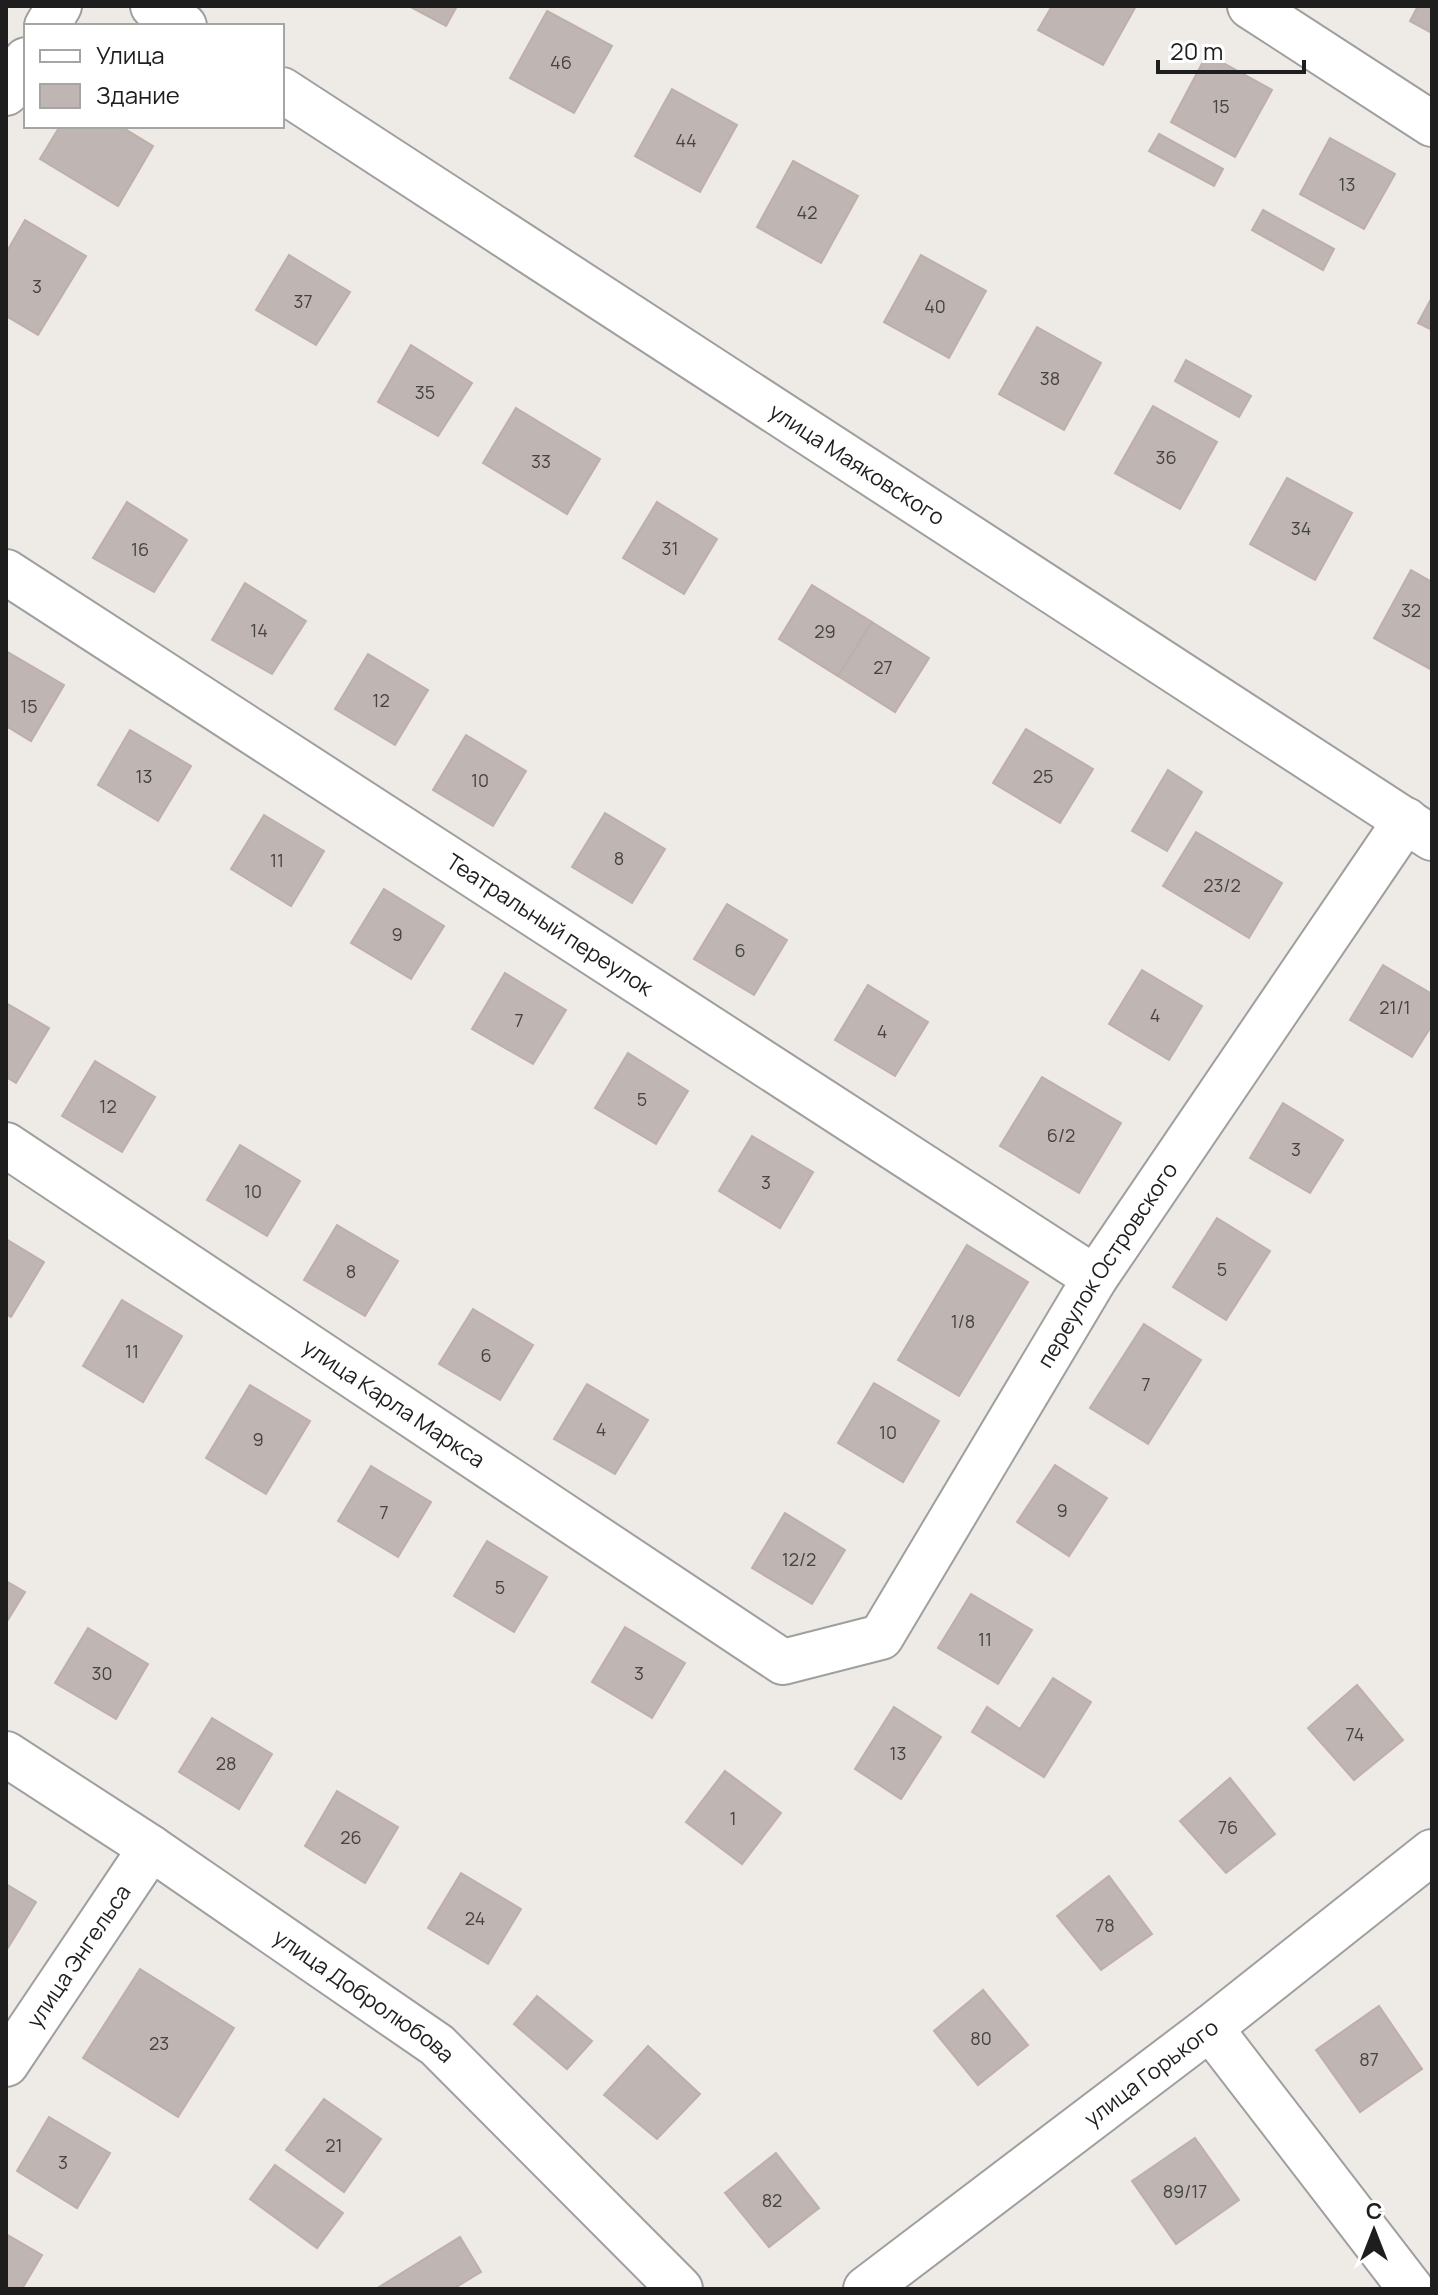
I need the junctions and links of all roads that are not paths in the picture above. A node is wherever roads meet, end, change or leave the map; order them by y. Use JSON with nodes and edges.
{"nodes":[{"id":1,"x":59,"y":6,"type":"edge"},
{"id":2,"x":153,"y":6,"type":"edge"},
{"id":3,"x":1250,"y":6,"type":"edge"},
{"id":4,"x":48,"y":24,"type":"edge"},
{"id":5,"x":181,"y":24,"type":"edge"},
{"id":6,"x":24,"y":63,"type":"edge"},
{"id":7,"x":284,"y":91,"type":"edge"},
{"id":8,"x":6,"y":93,"type":"edge"},
{"id":9,"x":1432,"y":124,"type":"edge"},
{"id":10,"x":6,"y":572,"type":"edge"},
{"id":11,"x":1419,"y":829,"type":"edge"},
{"id":12,"x":6,"y":1145,"type":"edge"},
{"id":13,"x":1095,"y":1278,"type":"junction"},
{"id":14,"x":783,"y":1662,"type":"joint"},
{"id":15,"x":6,"y":1754,"type":"edge"},
{"id":16,"x":151,"y":1848,"type":"junction"},
{"id":17,"x":1432,"y":1852,"type":"edge"},
{"id":18,"x":1210,"y":2028,"type":"junction"},
{"id":19,"x":6,"y":2064,"type":"edge"},
{"id":20,"x":680,"y":2289,"type":"edge"},
{"id":21,"x":866,"y":2289,"type":"edge"},
{"id":22,"x":1411,"y":2289,"type":"edge"}],
"edges":[{"from":1,"to":4,"type":"street"},
{"from":2,"to":5,"type":"street"},
{"from":3,"to":9,"type":"street"},
{"from":6,"to":8,"type":"street"},
{"from":7,"to":11,"type":"street","name":"улица Маяковского"},
{"from":10,"to":13,"type":"street","name":"Театральный переулок"},
{"from":11,"to":13,"type":"street","name":"переулок Островского"},
{"from":12,"to":14,"type":"street","name":"улица Карла Маркса"},
{"from":13,"to":14,"type":"street","name":"переулок Островского"},
{"from":15,"to":16,"type":"street","name":"улица Добролюбова"},
{"from":16,"to":19,"type":"street","name":"улица Энгельса"},
{"from":16,"to":20,"type":"street","name":"улица Добролюбова"},
{"from":17,"to":18,"type":"street","name":"улица Горького"},
{"from":18,"to":21,"type":"street","name":"улица Горького"},
{"from":18,"to":22,"type":"street"}]}
